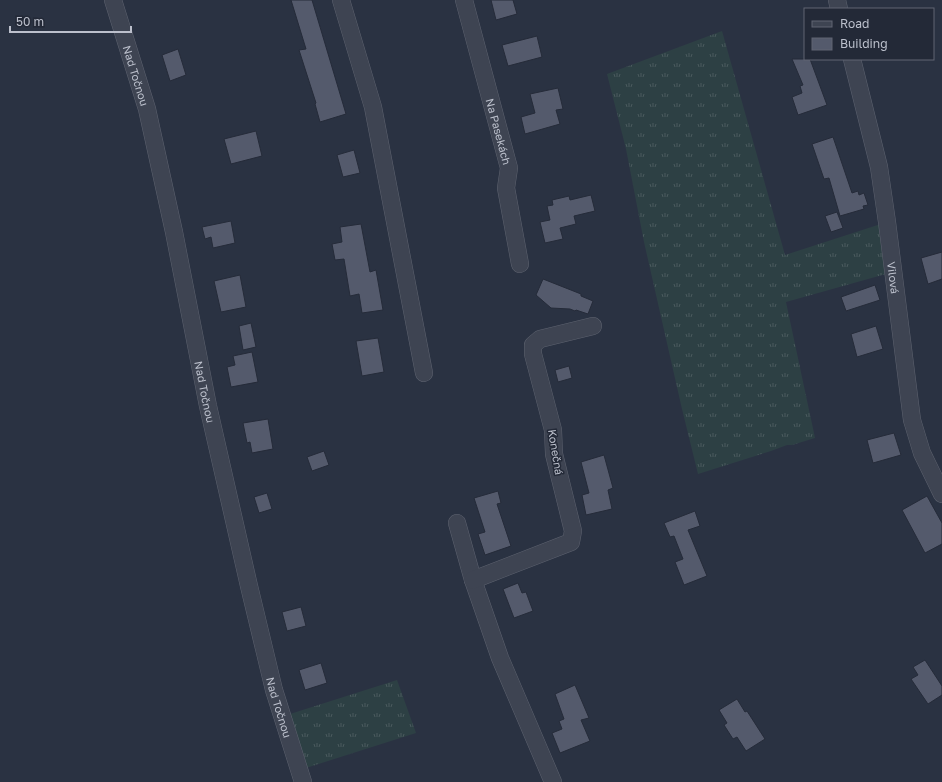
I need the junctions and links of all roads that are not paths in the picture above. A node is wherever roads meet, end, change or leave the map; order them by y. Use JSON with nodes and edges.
{"nodes":[{"id":1,"x":113,"y":0,"type":"edge"},
{"id":2,"x":341,"y":0,"type":"edge"},
{"id":3,"x":464,"y":0,"type":"edge"},
{"id":4,"x":852,"y":60,"type":"edge"},
{"id":5,"x":520,"y":264,"type":"dead end"},
{"id":6,"x":592,"y":326,"type":"dead end"},
{"id":7,"x":424,"y":373,"type":"dead end"},
{"id":8,"x":942,"y":494,"type":"edge"},
{"id":9,"x":457,"y":523,"type":"dead end"},
{"id":10,"x":474,"y":580,"type":"junction"},
{"id":11,"x":303,"y":782,"type":"edge"},
{"id":12,"x":553,"y":782,"type":"edge"}],
"edges":[{"from":1,"to":11,"type":"street","name":"Nad Točnou"},
{"from":2,"to":7,"type":"street"},
{"from":3,"to":5,"type":"street","name":"Na Pasekách"},
{"from":4,"to":8,"type":"street","name":"Vilová"},
{"from":6,"to":10,"type":"street","name":"Konečná"},
{"from":9,"to":10,"type":"street"},
{"from":10,"to":12,"type":"street"}]}
